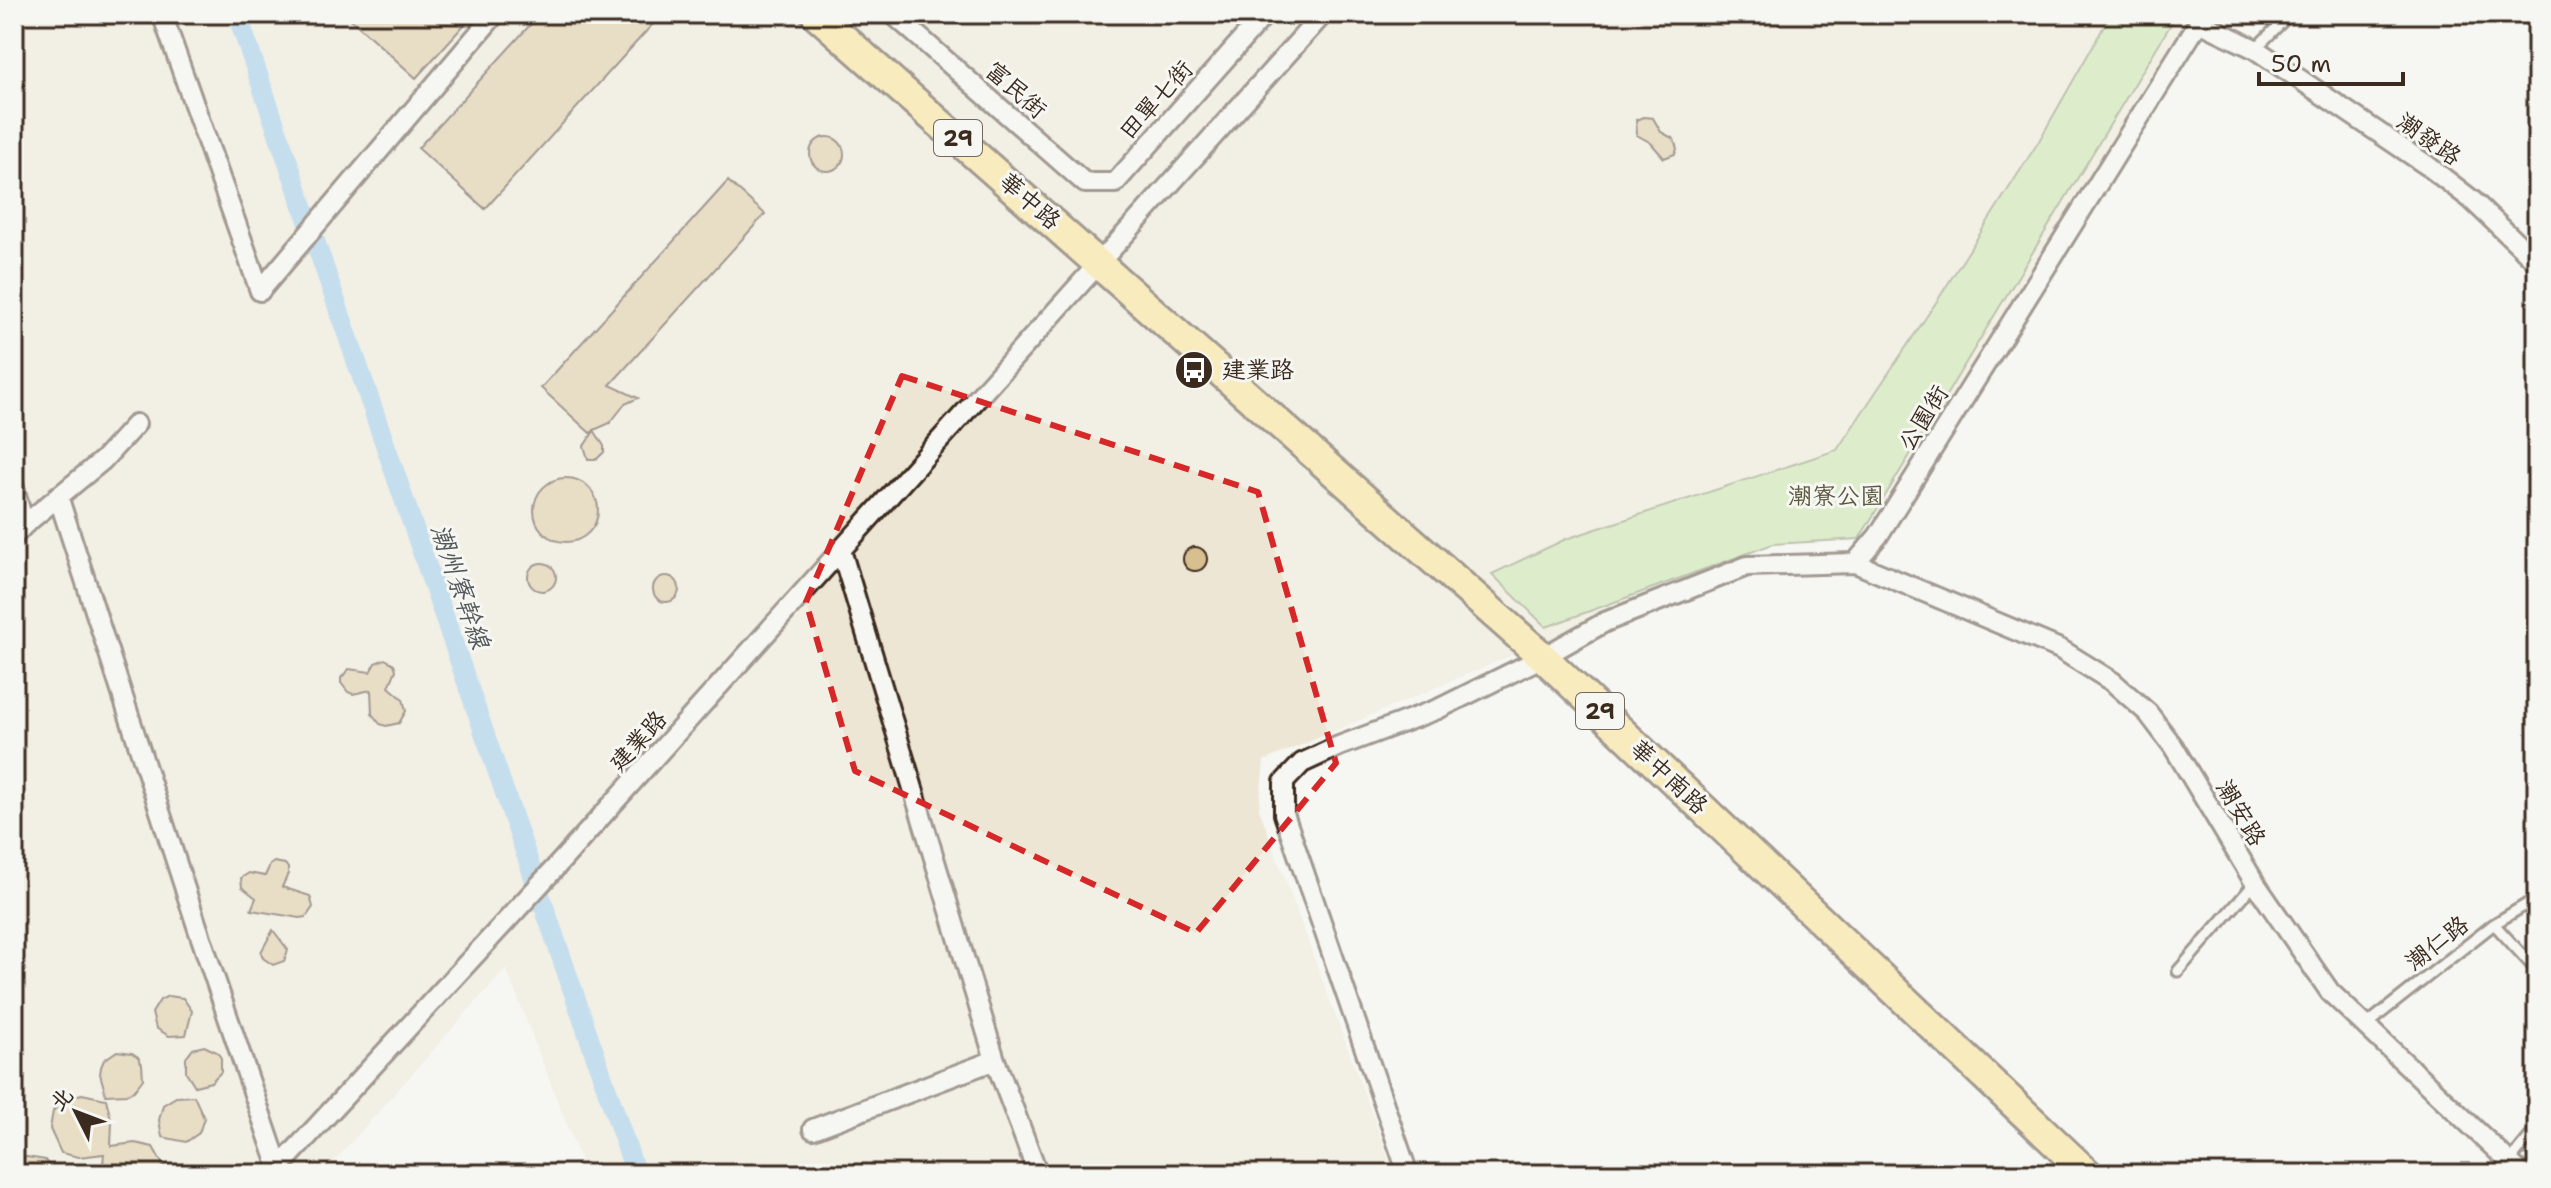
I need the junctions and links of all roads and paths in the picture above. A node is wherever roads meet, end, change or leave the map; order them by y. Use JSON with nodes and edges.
{"nodes":[{"id":1,"x":162,"y":14,"type":"edge"},
{"id":2,"x":495,"y":14,"type":"edge"},
{"id":3,"x":816,"y":14,"type":"edge"},
{"id":4,"x":893,"y":14,"type":"edge"},
{"id":5,"x":1265,"y":14,"type":"edge"},
{"id":6,"x":1323,"y":14,"type":"edge"},
{"id":7,"x":2290,"y":14,"type":"edge"},
{"id":8,"x":2202,"y":18,"type":"edge"},
{"id":9,"x":2255,"y":49,"type":"junction"},
{"id":10,"x":1115,"y":183,"type":"joint"},
{"id":11,"x":1099,"y":262,"type":"junction"},
{"id":12,"x":2537,"y":262,"type":"edge"},
{"id":13,"x":136,"y":424,"type":"dead end"},
{"id":14,"x":14,"y":487,"type":"edge"},
{"id":15,"x":58,"y":496,"type":"junction"},
{"id":16,"x":19,"y":530,"type":"edge"},
{"id":17,"x":841,"y":550,"type":"junction"},
{"id":18,"x":1855,"y":563,"type":"junction"},
{"id":19,"x":1543,"y":657,"type":"junction"},
{"id":20,"x":2255,"y":883,"type":"junction"},
{"id":21,"x":2537,"y":898,"type":"edge"},
{"id":22,"x":2494,"y":924,"type":"junction"},
{"id":23,"x":2178,"y":971,"type":"dead end"},
{"id":24,"x":2537,"y":971,"type":"edge"},
{"id":25,"x":2366,"y":1025,"type":"junction"},
{"id":26,"x":995,"y":1060,"type":"junction"},
{"id":27,"x":2537,"y":1128,"type":"edge"},
{"id":28,"x":813,"y":1129,"type":"dead end"},
{"id":29,"x":2516,"y":1168,"type":"edge"},
{"id":30,"x":277,"y":1172,"type":"edge"},
{"id":31,"x":1038,"y":1174,"type":"edge"},
{"id":32,"x":1408,"y":1174,"type":"edge"},
{"id":33,"x":2088,"y":1174,"type":"edge"}],
"edges":[{"from":1,"to":2,"type":"street"},
{"from":3,"to":11,"type":"main road","name":"華中路","number":"29"},
{"from":4,"to":10,"type":"street","name":"富民街"},
{"from":5,"to":10,"type":"street","name":"田單七街"},
{"from":6,"to":11,"type":"street","name":"建業路"},
{"from":7,"to":9,"type":"lane"},
{"from":8,"to":9,"type":"street","name":"潮發路"},
{"from":8,"to":18,"type":"street","name":"公園街"},
{"from":9,"to":12,"type":"street","name":"潮發路"},
{"from":11,"to":17,"type":"street","name":"建業路"},
{"from":11,"to":19,"type":"main road","name":"華中南路","number":"29"},
{"from":13,"to":15,"type":"street"},
{"from":14,"to":16,"type":"street"},
{"from":15,"to":16,"type":"street"},
{"from":15,"to":30,"type":"street"},
{"from":17,"to":26,"type":"street"},
{"from":17,"to":30,"type":"street","name":"建業路"},
{"from":18,"to":19,"type":"street"},
{"from":18,"to":20,"type":"street","name":"潮安路"},
{"from":19,"to":32,"type":"street"},
{"from":19,"to":33,"type":"main road","name":"華中南路","number":"29"},
{"from":20,"to":23,"type":"lane"},
{"from":20,"to":25,"type":"street","name":"潮安路"},
{"from":21,"to":22,"type":"lane","name":"潮仁路"},
{"from":22,"to":24,"type":"lane"},
{"from":22,"to":25,"type":"lane","name":"潮仁路"},
{"from":25,"to":29,"type":"street","name":"潮安路"},
{"from":26,"to":28,"type":"street"},
{"from":26,"to":31,"type":"street"},
{"from":27,"to":29,"type":"lane"}]}
